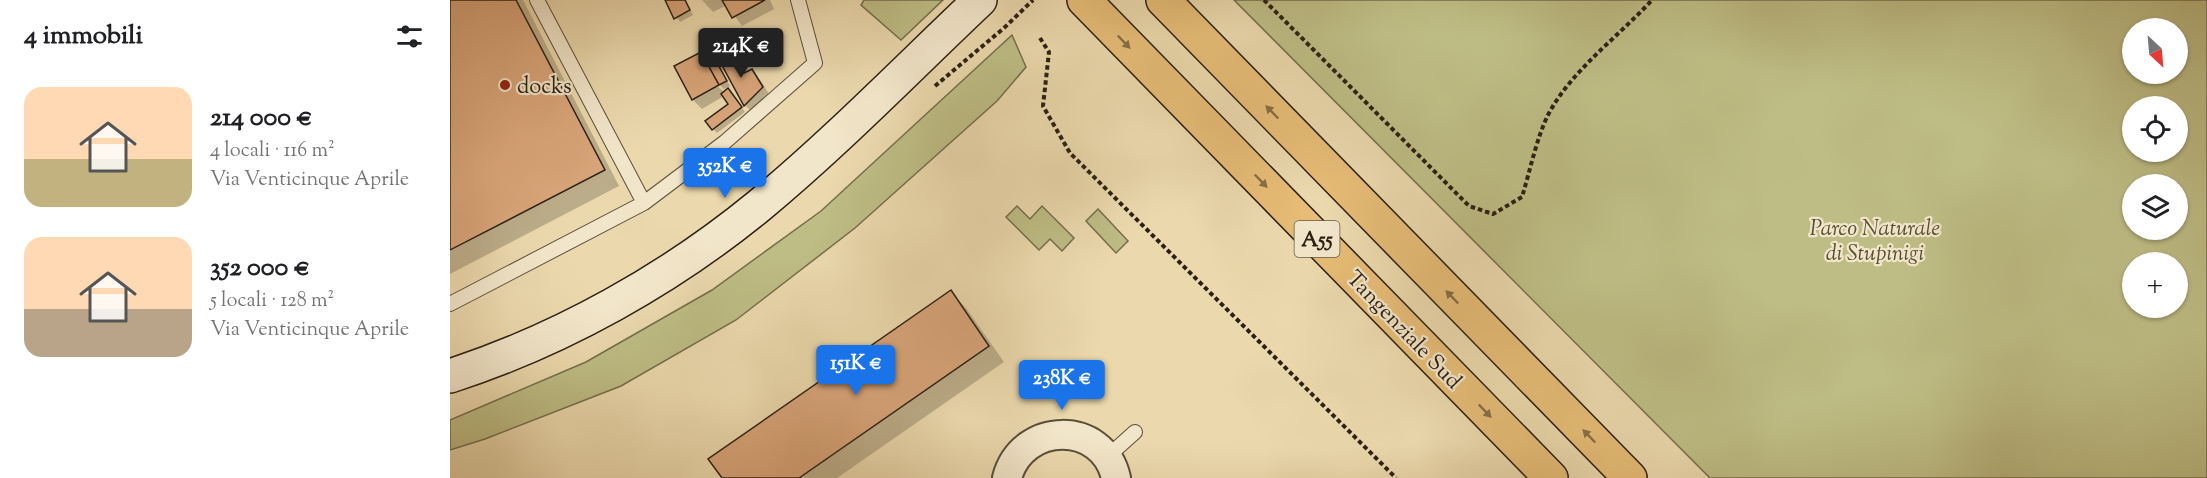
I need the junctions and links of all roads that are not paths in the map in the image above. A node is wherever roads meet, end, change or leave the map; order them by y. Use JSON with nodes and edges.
{"nodes":[{"id":1,"x":537,"y":0,"type":"edge"},
{"id":2,"x":798,"y":0,"type":"edge"},
{"id":3,"x":980,"y":0,"type":"edge"},
{"id":4,"x":1084,"y":0,"type":"edge"},
{"id":5,"x":1163,"y":0,"type":"edge"},
{"id":6,"x":644,"y":203,"type":"junction"},
{"id":7,"x":450,"y":304,"type":"edge"},
{"id":8,"x":450,"y":376,"type":"edge"},
{"id":9,"x":1135,"y":432,"type":"dead end"},
{"id":10,"x":1111,"y":468,"type":"edge"},
{"id":11,"x":1003,"y":474,"type":"edge"},
{"id":12,"x":1551,"y":478,"type":"edge"},
{"id":13,"x":1630,"y":478,"type":"edge"}],
"edges":[{"from":1,"to":6,"type":"lane"},
{"from":2,"to":6,"type":"lane"},
{"from":3,"to":8,"type":"main road"},
{"from":4,"to":12,"type":"highway","name":"Tangenziale Sud","number":"A55","one_way":true},
{"from":13,"to":5,"type":"highway","number":"A55","one_way":true},
{"from":6,"to":7,"type":"lane"},
{"from":9,"to":10,"type":"lane"},
{"from":10,"to":11,"type":"street"}]}
